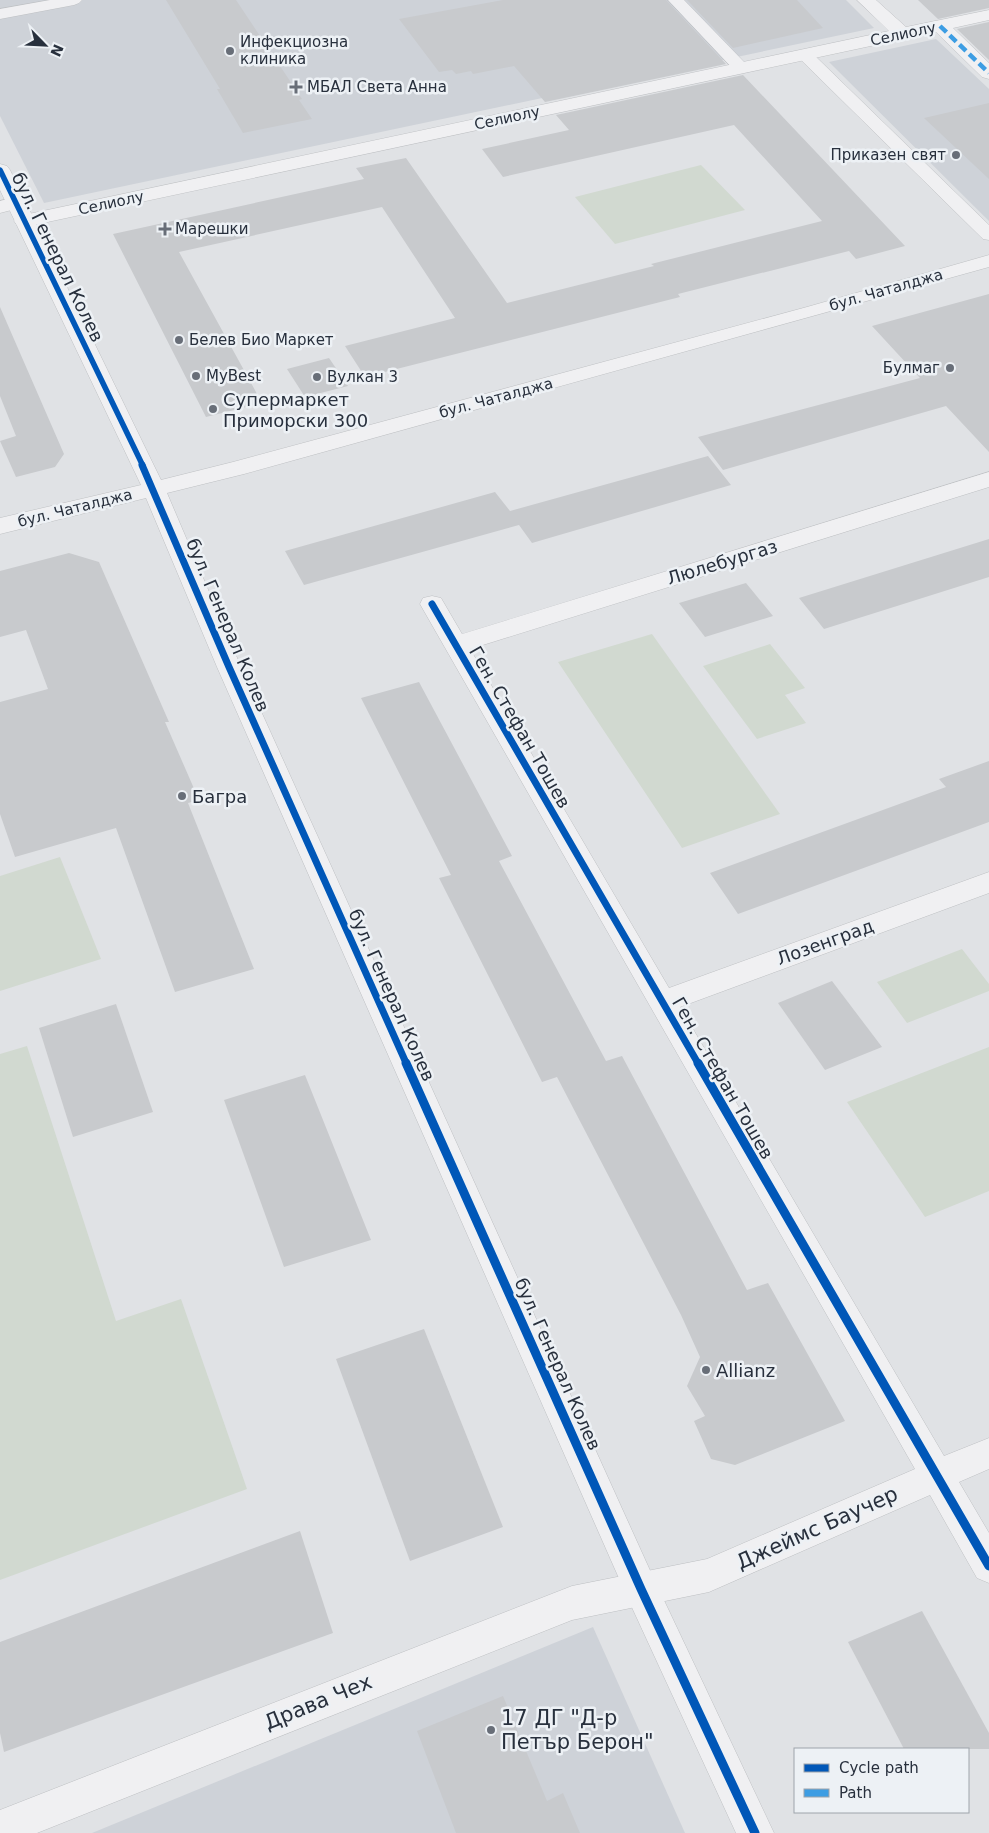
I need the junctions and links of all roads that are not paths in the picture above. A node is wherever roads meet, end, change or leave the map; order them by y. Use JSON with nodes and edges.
{"nodes":[{"id":1,"x":19,"y":0,"type":"edge"},
{"id":2,"x":74,"y":0,"type":"edge"},
{"id":3,"x":676,"y":0,"type":"edge"},
{"id":4,"x":866,"y":0,"type":"edge"},
{"id":5,"x":0,"y":4,"type":"edge"},
{"id":6,"x":0,"y":14,"type":"edge"},
{"id":7,"x":989,"y":15,"type":"edge"},
{"id":8,"x":940,"y":26,"type":"junction"},
{"id":9,"x":903,"y":34,"type":"junction"},
{"id":10,"x":805,"y":55,"type":"junction"},
{"id":11,"x":742,"y":69,"type":"junction"},
{"id":12,"x":989,"y":73,"type":"edge"},
{"id":13,"x":0,"y":170,"type":"edge"},
{"id":14,"x":13,"y":210,"type":"edge"},
{"id":15,"x":989,"y":234,"type":"edge"},
{"id":16,"x":989,"y":261,"type":"edge"},
{"id":17,"x":989,"y":480,"type":"edge"},
{"id":18,"x":154,"y":489,"type":"junction"},
{"id":19,"x":0,"y":526,"type":"edge"},
{"id":20,"x":432,"y":604,"type":"dead end"},
{"id":21,"x":455,"y":645,"type":"junction"},
{"id":22,"x":989,"y":882,"type":"edge"},
{"id":23,"x":662,"y":1002,"type":"junction"},
{"id":24,"x":989,"y":1453,"type":"edge"},
{"id":25,"x":936,"y":1476,"type":"junction"},
{"id":26,"x":989,"y":1566,"type":"edge"},
{"id":27,"x":641,"y":1589,"type":"junction"},
{"id":28,"x":0,"y":1829,"type":"edge"},
{"id":29,"x":755,"y":1833,"type":"edge"}],
"edges":[{"from":1,"to":5,"type":"lane"},
{"from":2,"to":6,"type":"lane"},
{"from":3,"to":11,"type":"lane"},
{"from":4,"to":9,"type":"street"},
{"from":7,"to":8,"type":"street","name":"Селиолу"},
{"from":8,"to":9,"type":"street","name":"Селиолу"},
{"from":8,"to":12,"type":"street"},
{"from":9,"to":10,"type":"street","name":"Селиолу"},
{"from":10,"to":11,"type":"street","name":"Селиолу"},
{"from":10,"to":15,"type":"lane"},
{"from":11,"to":14,"type":"street","name":"Селиолу"},
{"from":13,"to":14,"type":"street","name":"бул. Генерал Колев"},
{"from":14,"to":18,"type":"street","name":"бул. Генерал Колев"},
{"from":16,"to":18,"type":"street","name":"бул. Чаталджа"},
{"from":17,"to":21,"type":"street","name":"Люлебургаз"},
{"from":18,"to":19,"type":"street","name":"бул. Чаталджа"},
{"from":18,"to":27,"type":"street","name":"бул. Генерал Колев"},
{"from":20,"to":21,"type":"street","name":"Ген. Стефан Тошев"},
{"from":21,"to":23,"type":"street","name":"Ген. Стефан Тошев"},
{"from":22,"to":23,"type":"street","name":"Лозенград"},
{"from":23,"to":25,"type":"street","name":"Ген. Стефан Тошев"},
{"from":24,"to":25,"type":"street","name":"Джеймс Баучер"},
{"from":25,"to":26,"type":"street","name":"Ген. Стефан Тошев"},
{"from":25,"to":27,"type":"street","name":"Джеймс Баучер"},
{"from":27,"to":28,"type":"street","name":"Драва Чех"},
{"from":27,"to":29,"type":"street","name":"бул. Генерал Колев"}]}
